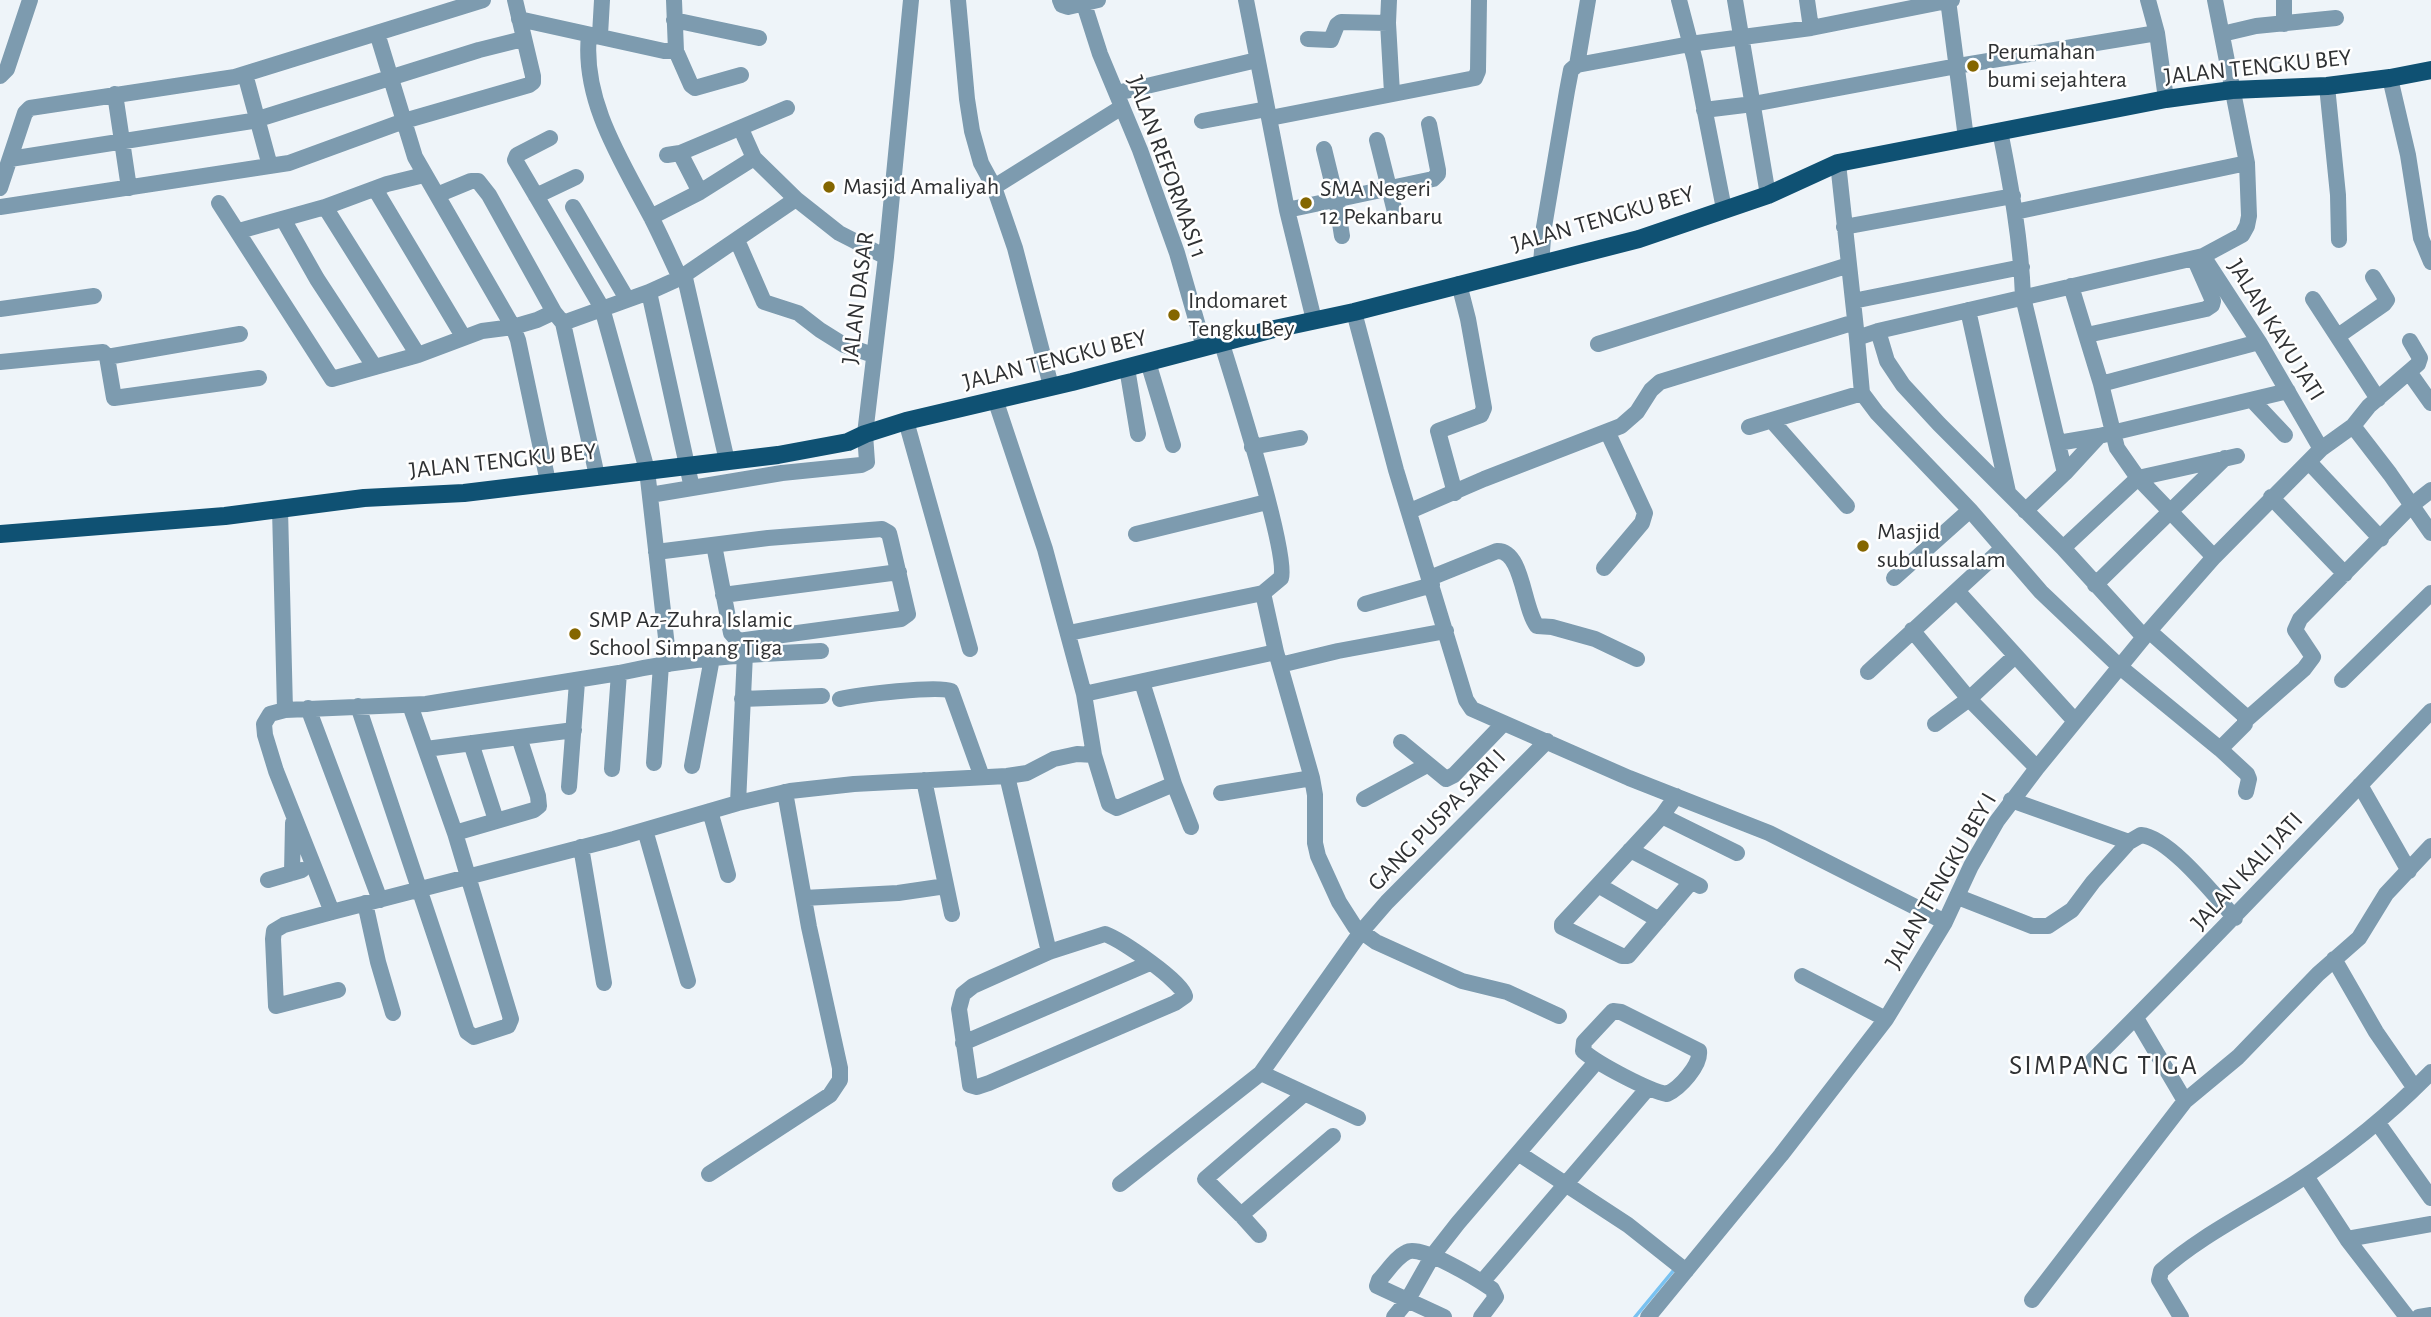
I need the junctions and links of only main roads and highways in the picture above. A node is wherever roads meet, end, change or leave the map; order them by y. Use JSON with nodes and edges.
{"nodes":[{"id":1,"x":2431,"y":70,"type":"edge"},
{"id":2,"x":0,"y":534,"type":"edge"}],
"edges":[{"from":1,"to":2,"type":"main road","name":"JALAN TENGKU BEY"}]}
